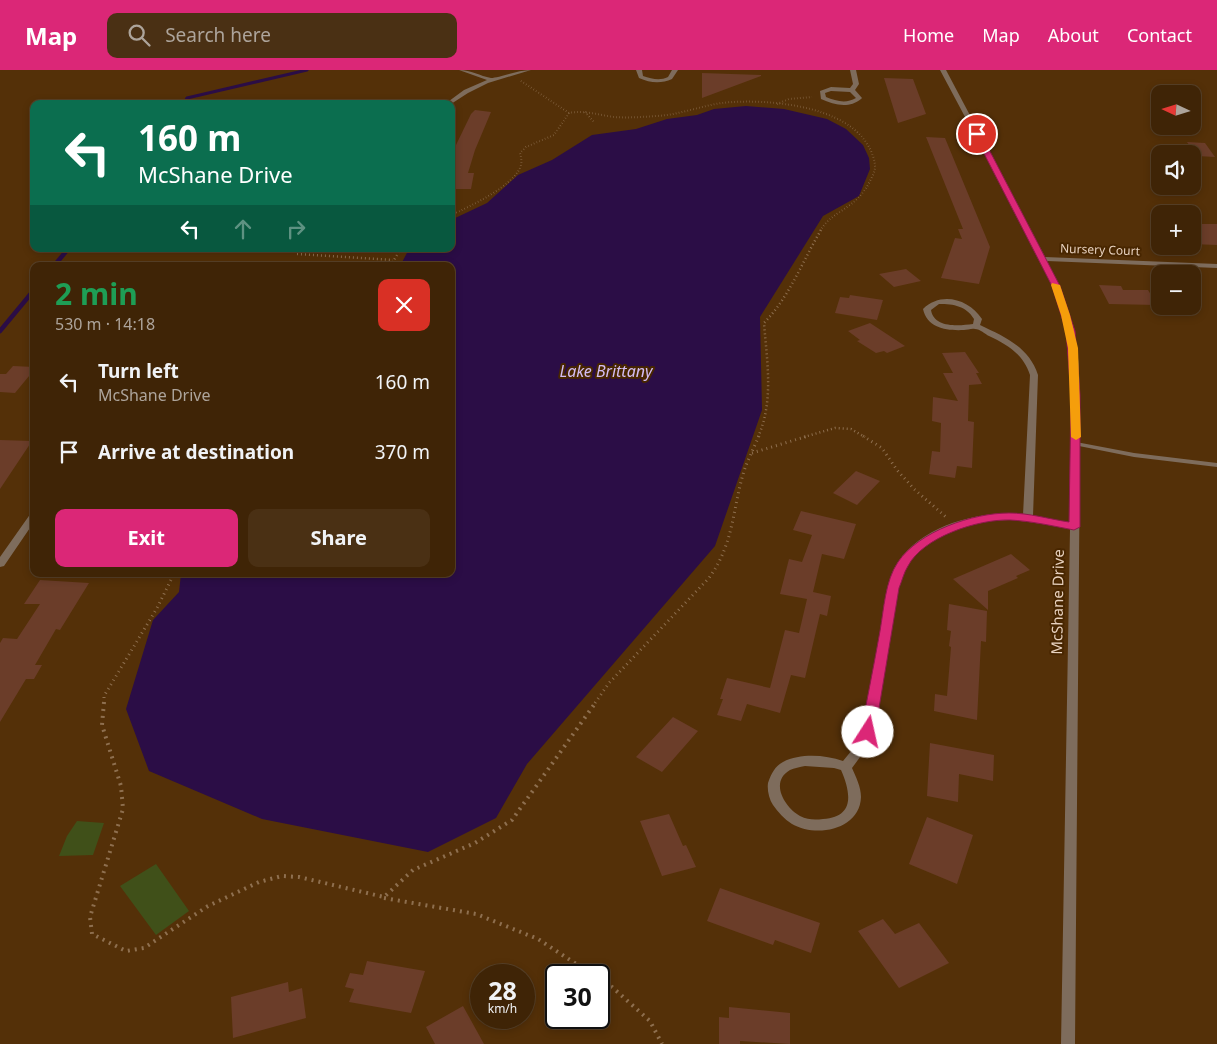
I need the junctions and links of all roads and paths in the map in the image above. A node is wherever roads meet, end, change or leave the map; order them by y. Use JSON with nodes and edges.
{"nodes":[{"id":1,"x":462,"y":70,"type":"edge"},
{"id":2,"x":500,"y":70,"type":"edge"},
{"id":3,"x":528,"y":70,"type":"edge"},
{"id":4,"x":640,"y":70,"type":"edge"},
{"id":5,"x":675,"y":70,"type":"edge"},
{"id":6,"x":853,"y":70,"type":"edge"},
{"id":7,"x":943,"y":70,"type":"edge"},
{"id":8,"x":508,"y":74,"type":"junction"},
{"id":9,"x":493,"y":80,"type":"junction"},
{"id":10,"x":852,"y":90,"type":"junction"},
{"id":11,"x":822,"y":96,"type":"junction"},
{"id":12,"x":454,"y":100,"type":"edge"},
{"id":13,"x":776,"y":104,"type":"junction"},
{"id":14,"x":584,"y":112,"type":"junction"},
{"id":15,"x":569,"y":113,"type":"junction"},
{"id":16,"x":595,"y":123,"type":"dead end"},
{"id":17,"x":455,"y":213,"type":"edge"},
{"id":18,"x":399,"y":252,"type":"edge"},
{"id":19,"x":297,"y":254,"type":"dead end"},
{"id":20,"x":1043,"y":259,"type":"junction"},
{"id":21,"x":393,"y":260,"type":"joint"},
{"id":22,"x":1217,"y":266,"type":"edge"},
{"id":23,"x":976,"y":326,"type":"junction"},
{"id":24,"x":1076,"y":444,"type":"junction"},
{"id":25,"x":752,"y":454,"type":"junction"},
{"id":26,"x":1217,"y":465,"type":"edge"},
{"id":27,"x":1028,"y":518,"type":"junction"},
{"id":28,"x":30,"y":521,"type":"edge"},
{"id":29,"x":955,"y":526,"type":"junction"},
{"id":30,"x":1074,"y":527,"type":"junction"},
{"id":31,"x":0,"y":564,"type":"edge"},
{"id":32,"x":172,"y":577,"type":"edge"},
{"id":33,"x":846,"y":767,"type":"junction"},
{"id":34,"x":384,"y":898,"type":"junction"},
{"id":35,"x":577,"y":964,"type":"edge"},
{"id":36,"x":610,"y":986,"type":"edge"},
{"id":37,"x":662,"y":1044,"type":"edge"},
{"id":38,"x":1068,"y":1044,"type":"edge"}],
"edges":[{"from":1,"to":9,"type":"street"},
{"from":2,"to":8,"type":"street"},
{"from":3,"to":8,"type":"street"},
{"from":4,"to":5,"type":"street"},
{"from":6,"to":10,"type":"street"},
{"from":7,"to":20,"type":"street","name":"McShane Drive"},
{"from":8,"to":9,"type":"street"},
{"from":8,"to":15,"type":"path"},
{"from":9,"to":12,"type":"street"},
{"from":10,"to":11,"type":"street"},
{"from":10,"to":11,"type":"street"},
{"from":11,"to":13,"type":"path"},
{"from":13,"to":14,"type":"path"},
{"from":13,"to":25,"type":"path"},
{"from":14,"to":15,"type":"path"},
{"from":14,"to":16,"type":"path"},
{"from":15,"to":17,"type":"path"},
{"from":18,"to":21,"type":"path"},
{"from":19,"to":21,"type":"path"},
{"from":20,"to":22,"type":"street","name":"Nursery Court"},
{"from":20,"to":24,"type":"street","name":"McShane Drive"},
{"from":23,"to":23,"type":"street"},
{"from":23,"to":27,"type":"street"},
{"from":24,"to":26,"type":"lane"},
{"from":24,"to":30,"type":"street","name":"McShane Drive"},
{"from":25,"to":29,"type":"path"},
{"from":25,"to":34,"type":"path"},
{"from":27,"to":29,"type":"street"},
{"from":27,"to":30,"type":"street"},
{"from":28,"to":31,"type":"street"},
{"from":29,"to":33,"type":"street"},
{"from":30,"to":38,"type":"street","name":"McShane Drive"},
{"from":32,"to":34,"type":"path"},
{"from":33,"to":33,"type":"street"},
{"from":34,"to":35,"type":"path"},
{"from":36,"to":37,"type":"path"}]}
